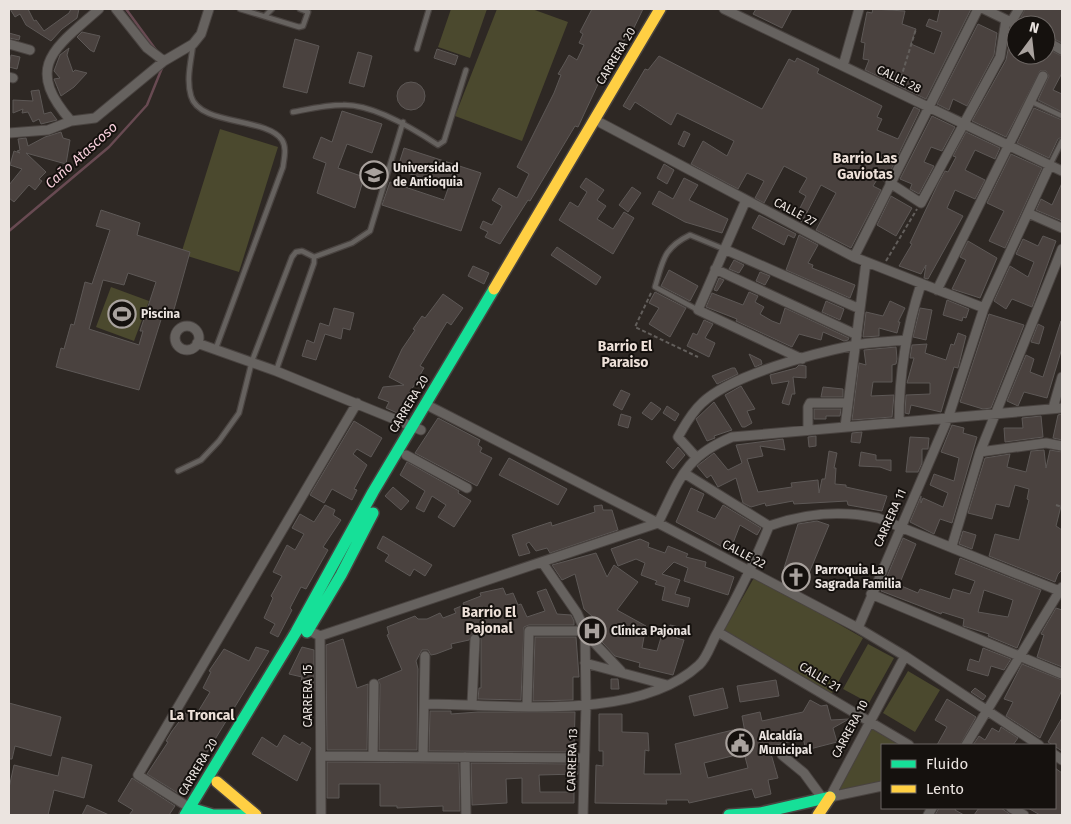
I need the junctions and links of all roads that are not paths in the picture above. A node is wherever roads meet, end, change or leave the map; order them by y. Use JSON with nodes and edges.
{"nodes":[{"id":1,"x":99,"y":9,"type":"edge"},
{"id":2,"x":116,"y":9,"type":"edge"},
{"id":3,"x":209,"y":9,"type":"edge"},
{"id":4,"x":240,"y":9,"type":"edge"},
{"id":5,"x":272,"y":9,"type":"edge"},
{"id":6,"x":300,"y":9,"type":"edge"},
{"id":7,"x":429,"y":9,"type":"edge"},
{"id":8,"x":660,"y":9,"type":"edge"},
{"id":9,"x":668,"y":9,"type":"edge"},
{"id":10,"x":859,"y":9,"type":"edge"},
{"id":11,"x":978,"y":9,"type":"edge"},
{"id":12,"x":984,"y":9,"type":"edge"},
{"id":13,"x":728,"y":10,"type":"edge"},
{"id":14,"x":266,"y":15,"type":"junction"},
{"id":15,"x":1006,"y":20,"type":"edge"},
{"id":16,"x":1006,"y":38,"type":"edge"},
{"id":17,"x":9,"y":44,"type":"edge"},
{"id":18,"x":193,"y":44,"type":"junction"},
{"id":19,"x":417,"y":49,"type":"dead end"},
{"id":20,"x":30,"y":50,"type":"dead end"},
{"id":21,"x":164,"y":61,"type":"junction"},
{"id":22,"x":843,"y":66,"type":"junction"},
{"id":23,"x":466,"y":70,"type":"dead end"},
{"id":24,"x":1043,"y":76,"type":"dead end"},
{"id":25,"x":1030,"y":101,"type":"junction"},
{"id":26,"x":928,"y":106,"type":"junction"},
{"id":27,"x":293,"y":112,"type":"dead end"},
{"id":28,"x":1062,"y":116,"type":"edge"},
{"id":29,"x":71,"y":121,"type":"junction"},
{"id":30,"x":403,"y":122,"type":"junction"},
{"id":31,"x":601,"y":123,"type":"junction"},
{"id":32,"x":963,"y":124,"type":"junction"},
{"id":33,"x":9,"y":133,"type":"edge"},
{"id":34,"x":1062,"y":141,"type":"edge"},
{"id":35,"x":1008,"y":145,"type":"junction"},
{"id":36,"x":1050,"y":165,"type":"junction"},
{"id":37,"x":1062,"y":171,"type":"edge"},
{"id":38,"x":890,"y":183,"type":"junction"},
{"id":39,"x":746,"y":200,"type":"junction"},
{"id":40,"x":1028,"y":213,"type":"junction"},
{"id":41,"x":1062,"y":228,"type":"edge"},
{"id":42,"x":724,"y":249,"type":"junction"},
{"id":43,"x":1062,"y":249,"type":"edge"},
{"id":44,"x":314,"y":257,"type":"junction"},
{"id":45,"x":854,"y":257,"type":"junction"},
{"id":46,"x":866,"y":262,"type":"junction"},
{"id":47,"x":716,"y":270,"type":"junction"},
{"id":48,"x":921,"y":284,"type":"junction"},
{"id":49,"x":937,"y":290,"type":"junction"},
{"id":50,"x":984,"y":308,"type":"junction"},
{"id":51,"x":860,"y":309,"type":"junction"},
{"id":52,"x":698,"y":310,"type":"junction"},
{"id":53,"x":857,"y":335,"type":"junction"},
{"id":54,"x":904,"y":340,"type":"junction"},
{"id":55,"x":198,"y":343,"type":"dead end"},
{"id":56,"x":855,"y":345,"type":"junction"},
{"id":57,"x":216,"y":348,"type":"junction"},
{"id":58,"x":802,"y":359,"type":"junction"},
{"id":59,"x":252,"y":361,"type":"junction"},
{"id":60,"x":276,"y":370,"type":"junction"},
{"id":61,"x":1062,"y":377,"type":"edge"},
{"id":62,"x":358,"y":403,"type":"junction"},
{"id":63,"x":848,"y":403,"type":"junction"},
{"id":64,"x":429,"y":407,"type":"junction"},
{"id":65,"x":1058,"y":408,"type":"edge"},
{"id":66,"x":995,"y":414,"type":"junction"},
{"id":67,"x":948,"y":418,"type":"junction"},
{"id":68,"x":898,"y":422,"type":"junction"},
{"id":69,"x":845,"y":427,"type":"junction"},
{"id":70,"x":417,"y":428,"type":"junction"},
{"id":71,"x":808,"y":430,"type":"junction"},
{"id":72,"x":1062,"y":446,"type":"edge"},
{"id":73,"x":980,"y":452,"type":"junction"},
{"id":74,"x":406,"y":455,"type":"junction"},
{"id":75,"x":696,"y":457,"type":"junction"},
{"id":76,"x":178,"y":471,"type":"dead end"},
{"id":77,"x":684,"y":472,"type":"junction"},
{"id":78,"x":467,"y":488,"type":"dead end"},
{"id":79,"x":658,"y":523,"type":"junction"},
{"id":80,"x":900,"y":525,"type":"junction"},
{"id":81,"x":769,"y":526,"type":"junction"},
{"id":82,"x":952,"y":546,"type":"junction"},
{"id":83,"x":542,"y":562,"type":"junction"},
{"id":84,"x":751,"y":572,"type":"junction"},
{"id":85,"x":1061,"y":590,"type":"edge"},
{"id":86,"x":871,"y":594,"type":"junction"},
{"id":87,"x":858,"y":628,"type":"junction"},
{"id":88,"x":308,"y":630,"type":"junction"},
{"id":89,"x":585,"y":632,"type":"junction"},
{"id":90,"x":718,"y":632,"type":"junction"},
{"id":91,"x":320,"y":636,"type":"junction"},
{"id":92,"x":475,"y":639,"type":"dead end"},
{"id":93,"x":425,"y":656,"type":"dead end"},
{"id":94,"x":905,"y":656,"type":"junction"},
{"id":95,"x":1020,"y":657,"type":"junction"},
{"id":96,"x":585,"y":663,"type":"junction"},
{"id":97,"x":623,"y":673,"type":"junction"},
{"id":98,"x":1062,"y":674,"type":"edge"},
{"id":99,"x":374,"y":684,"type":"dead end"},
{"id":100,"x":667,"y":686,"type":"junction"},
{"id":101,"x":424,"y":704,"type":"junction"},
{"id":102,"x":472,"y":704,"type":"junction"},
{"id":103,"x":586,"y":705,"type":"junction"},
{"id":104,"x":527,"y":706,"type":"junction"},
{"id":105,"x":986,"y":712,"type":"junction"},
{"id":106,"x":869,"y":720,"type":"junction"},
{"id":107,"x":907,"y":744,"type":"edge"},
{"id":108,"x":967,"y":744,"type":"edge"},
{"id":109,"x":1037,"y":744,"type":"edge"},
{"id":110,"x":321,"y":756,"type":"junction"},
{"id":111,"x":373,"y":756,"type":"junction"},
{"id":112,"x":423,"y":756,"type":"junction"},
{"id":113,"x":782,"y":756,"type":"dead end"},
{"id":114,"x":465,"y":757,"type":"junction"},
{"id":115,"x":584,"y":758,"type":"junction"},
{"id":116,"x":217,"y":782,"type":"junction"},
{"id":117,"x":881,"y":786,"type":"edge"},
{"id":118,"x":827,"y":798,"type":"junction"},
{"id":119,"x":1013,"y":809,"type":"edge"},
{"id":120,"x":192,"y":812,"type":"edge"},
{"id":121,"x":246,"y":815,"type":"edge"},
{"id":122,"x":256,"y":815,"type":"edge"},
{"id":123,"x":321,"y":815,"type":"edge"},
{"id":124,"x":466,"y":815,"type":"edge"},
{"id":125,"x":583,"y":815,"type":"edge"},
{"id":126,"x":729,"y":815,"type":"edge"},
{"id":127,"x":818,"y":815,"type":"edge"},
{"id":128,"x":1024,"y":815,"type":"edge"}],
"edges":[{"from":1,"to":29,"type":"street"},
{"from":2,"to":21,"type":"street"},
{"from":3,"to":18,"type":"street"},
{"from":4,"to":14,"type":"lane"},
{"from":5,"to":14,"type":"lane"},
{"from":6,"to":14,"type":"lane"},
{"from":7,"to":19,"type":"lane"},
{"from":8,"to":64,"type":"main road","name":"CARRERA 20"},
{"from":9,"to":31,"type":"main road","name":"CARRERA 20"},
{"from":10,"to":22,"type":"street"},
{"from":11,"to":26,"type":"street"},
{"from":12,"to":15,"type":"street"},
{"from":13,"to":22,"type":"street","name":"CALLE 28"},
{"from":16,"to":32,"type":"street"},
{"from":17,"to":20,"type":"street"},
{"from":18,"to":21,"type":"street"},
{"from":18,"to":57,"type":"lane"},
{"from":21,"to":29,"type":"street"},
{"from":22,"to":26,"type":"street","name":"CALLE 28"},
{"from":23,"to":30,"type":"lane"},
{"from":24,"to":25,"type":"street"},
{"from":25,"to":28,"type":"lane"},
{"from":25,"to":35,"type":"street"},
{"from":26,"to":32,"type":"street","name":"CALLE 28"},
{"from":26,"to":38,"type":"street"},
{"from":27,"to":30,"type":"lane"},
{"from":29,"to":33,"type":"street"},
{"from":30,"to":44,"type":"lane"},
{"from":31,"to":39,"type":"street","name":"CALLE 27"},
{"from":31,"to":64,"type":"main road","name":"CARRERA 20"},
{"from":32,"to":35,"type":"street","name":"CALLE 28"},
{"from":32,"to":38,"type":"street"},
{"from":34,"to":36,"type":"lane"},
{"from":35,"to":36,"type":"street","name":"CALLE 28"},
{"from":35,"to":49,"type":"street"},
{"from":36,"to":37,"type":"street","name":"CALLE 28"},
{"from":36,"to":40,"type":"street","name":"CARRERA 11"},
{"from":38,"to":45,"type":"street"},
{"from":39,"to":42,"type":"street"},
{"from":39,"to":45,"type":"street","name":"CALLE 27"},
{"from":40,"to":41,"type":"street"},
{"from":40,"to":50,"type":"street","name":"CARRERA 11"},
{"from":42,"to":47,"type":"street"},
{"from":42,"to":51,"type":"street"},
{"from":42,"to":52,"type":"lane"},
{"from":43,"to":66,"type":"street"},
{"from":44,"to":59,"type":"lane"},
{"from":44,"to":60,"type":"lane"},
{"from":45,"to":46,"type":"street","name":"CALLE 27"},
{"from":46,"to":48,"type":"street","name":"CALLE 27"},
{"from":46,"to":51,"type":"street"},
{"from":47,"to":52,"type":"street"},
{"from":47,"to":53,"type":"street"},
{"from":48,"to":49,"type":"street","name":"CALLE 27"},
{"from":48,"to":54,"type":"street"},
{"from":49,"to":50,"type":"street","name":"CALLE 27"},
{"from":50,"to":67,"type":"street","name":"CARRERA 11"},
{"from":51,"to":53,"type":"street"},
{"from":52,"to":58,"type":"street"},
{"from":53,"to":56,"type":"street"},
{"from":54,"to":56,"type":"street"},
{"from":54,"to":68,"type":"street"},
{"from":55,"to":57,"type":"street"},
{"from":56,"to":58,"type":"street"},
{"from":56,"to":63,"type":"street"},
{"from":57,"to":59,"type":"street"},
{"from":58,"to":75,"type":"street"},
{"from":59,"to":60,"type":"street"},
{"from":59,"to":76,"type":"lane"},
{"from":60,"to":62,"type":"street"},
{"from":61,"to":65,"type":"street"},
{"from":62,"to":70,"type":"street"},
{"from":62,"to":120,"type":"street"},
{"from":63,"to":69,"type":"street"},
{"from":63,"to":71,"type":"street"},
{"from":64,"to":70,"type":"main road","name":"CARRERA 20"},
{"from":64,"to":79,"type":"street","name":"CALLE 22"},
{"from":65,"to":66,"type":"street"},
{"from":66,"to":67,"type":"street"},
{"from":66,"to":73,"type":"street"},
{"from":67,"to":68,"type":"street"},
{"from":67,"to":80,"type":"street","name":"CARRERA 11"},
{"from":68,"to":69,"type":"street"},
{"from":69,"to":71,"type":"street"},
{"from":70,"to":74,"type":"main road","name":"CARRERA 20"},
{"from":70,"to":120,"type":"main road","name":"CARRERA 20"},
{"from":71,"to":75,"type":"street"},
{"from":72,"to":73,"type":"street"},
{"from":73,"to":82,"type":"street"},
{"from":74,"to":78,"type":"street"},
{"from":74,"to":88,"type":"main road","name":"CARRERA 20"},
{"from":75,"to":77,"type":"street"},
{"from":77,"to":79,"type":"street"},
{"from":77,"to":81,"type":"street"},
{"from":79,"to":83,"type":"street"},
{"from":79,"to":84,"type":"street","name":"CALLE 22"},
{"from":80,"to":81,"type":"street"},
{"from":80,"to":82,"type":"street"},
{"from":80,"to":86,"type":"street","name":"CARRERA 11"},
{"from":81,"to":84,"type":"street"},
{"from":82,"to":85,"type":"street"},
{"from":83,"to":89,"type":"street"},
{"from":83,"to":91,"type":"street"},
{"from":84,"to":87,"type":"street","name":"CALLE 22"},
{"from":84,"to":90,"type":"street"},
{"from":85,"to":95,"type":"street"},
{"from":86,"to":87,"type":"street","name":"CARRERA 11"},
{"from":86,"to":95,"type":"street"},
{"from":87,"to":94,"type":"street","name":"CALLE 22"},
{"from":88,"to":91,"type":"street"},
{"from":88,"to":116,"type":"main road","name":"CARRERA 20"},
{"from":89,"to":96,"type":"street","name":"CARRERA 13"},
{"from":89,"to":97,"type":"street"},
{"from":89,"to":104,"type":"street"},
{"from":90,"to":100,"type":"street"},
{"from":90,"to":106,"type":"street","name":"CALLE 21"},
{"from":91,"to":110,"type":"street","name":"CARRERA 15"},
{"from":92,"to":102,"type":"street"},
{"from":93,"to":101,"type":"street"},
{"from":94,"to":105,"type":"street","name":"CALLE 22"},
{"from":94,"to":106,"type":"street","name":"CARRERA 10"},
{"from":95,"to":98,"type":"street"},
{"from":95,"to":105,"type":"street"},
{"from":96,"to":97,"type":"street"},
{"from":96,"to":103,"type":"street","name":"CARRERA 13"},
{"from":97,"to":100,"type":"street"},
{"from":99,"to":111,"type":"street"},
{"from":100,"to":103,"type":"street"},
{"from":101,"to":102,"type":"street"},
{"from":101,"to":112,"type":"street"},
{"from":102,"to":104,"type":"street"},
{"from":103,"to":104,"type":"street"},
{"from":103,"to":115,"type":"street","name":"CARRERA 13"},
{"from":105,"to":108,"type":"street"},
{"from":105,"to":109,"type":"street","name":"CALLE 22"},
{"from":106,"to":107,"type":"street","name":"CALLE 21"},
{"from":106,"to":118,"type":"street","name":"CARRERA 10"},
{"from":110,"to":111,"type":"street"},
{"from":110,"to":123,"type":"street","name":"CARRERA 15"},
{"from":111,"to":112,"type":"street"},
{"from":112,"to":114,"type":"street"},
{"from":113,"to":118,"type":"street"},
{"from":114,"to":115,"type":"street"},
{"from":114,"to":124,"type":"street"},
{"from":115,"to":125,"type":"street","name":"CARRERA 13"},
{"from":116,"to":120,"type":"main road","name":"CARRERA 20"},
{"from":116,"to":122,"type":"main road"},
{"from":117,"to":118,"type":"street"},
{"from":118,"to":126,"type":"main road"},
{"from":118,"to":127,"type":"main road","name":"CARRERA 10"},
{"from":119,"to":128,"type":"street"},
{"from":120,"to":121,"type":"main road"}]}
